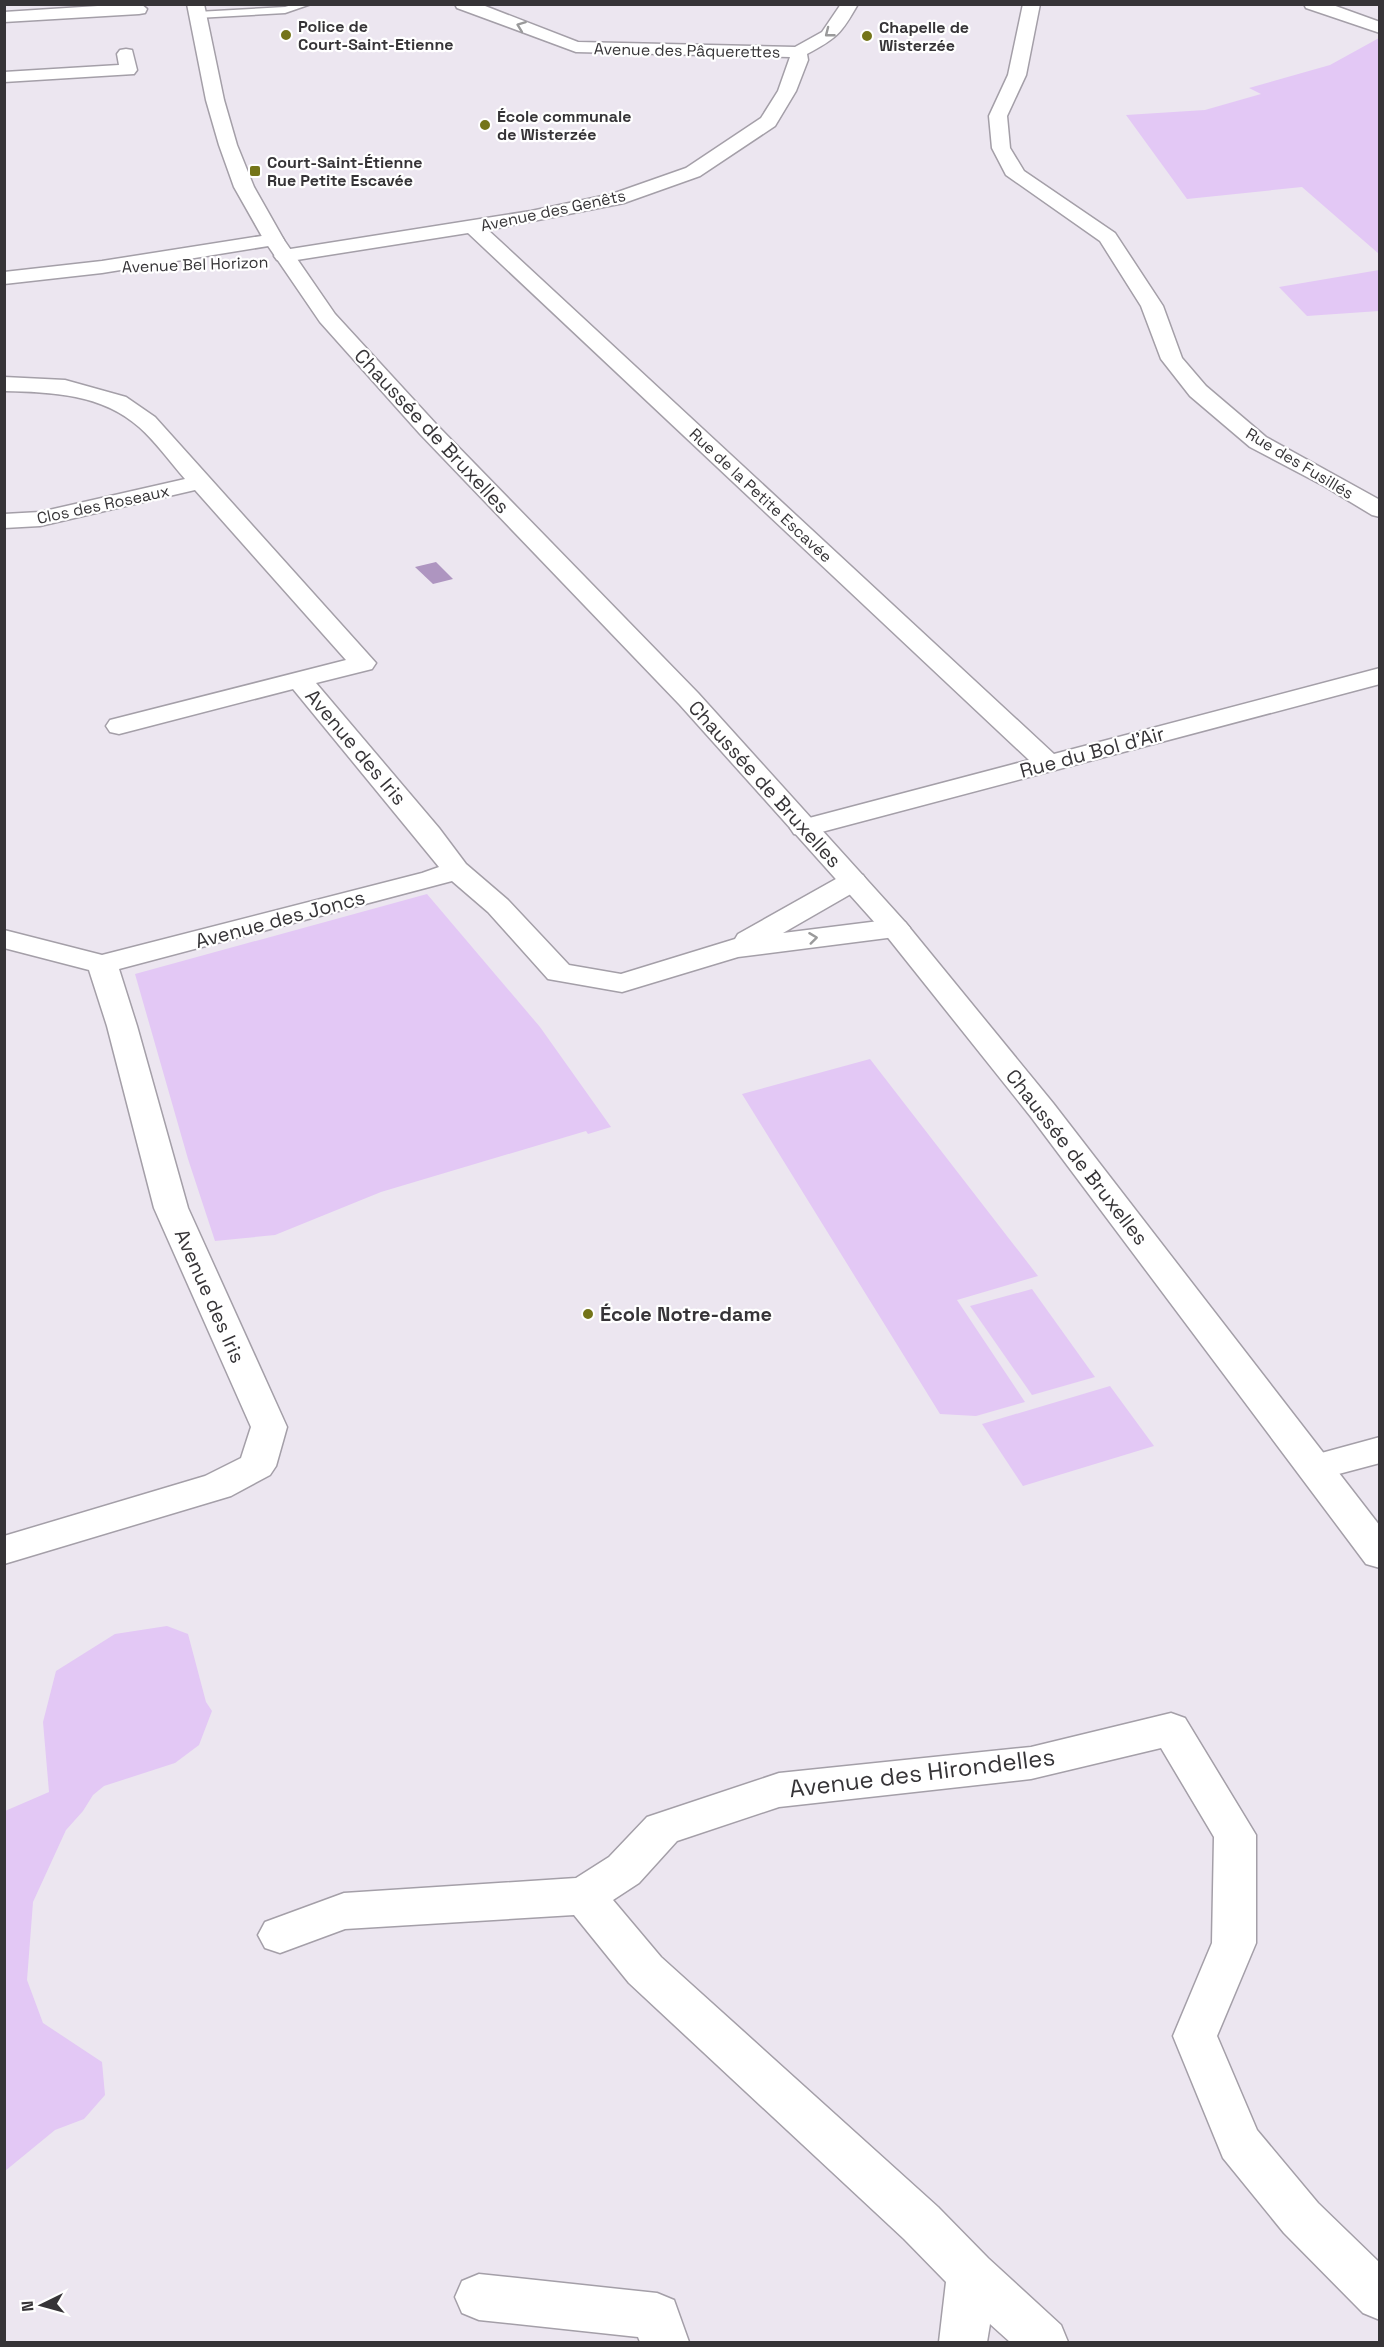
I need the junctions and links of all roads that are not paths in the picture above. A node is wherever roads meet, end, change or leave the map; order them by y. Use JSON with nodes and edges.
{"nodes":[{"id":1,"x":308,"y":4,"type":"edge"},
{"id":2,"x":463,"y":4,"type":"edge"},
{"id":3,"x":850,"y":4,"type":"edge"},
{"id":4,"x":1032,"y":4,"type":"edge"},
{"id":5,"x":1312,"y":4,"type":"edge"},
{"id":6,"x":139,"y":9,"type":"dead end"},
{"id":7,"x":196,"y":10,"type":"edge"},
{"id":8,"x":4,"y":17,"type":"edge"},
{"id":9,"x":1380,"y":28,"type":"edge"},
{"id":10,"x":798,"y":52,"type":"junction"},
{"id":11,"x":126,"y":54,"type":"dead end"},
{"id":12,"x":4,"y":77,"type":"edge"},
{"id":13,"x":473,"y":227,"type":"junction"},
{"id":14,"x":317,"y":232,"type":"dead end"},
{"id":15,"x":422,"y":232,"type":"junction"},
{"id":16,"x":276,"y":249,"type":"junction"},
{"id":17,"x":102,"y":267,"type":"junction"},
{"id":18,"x":4,"y":278,"type":"edge"},
{"id":19,"x":4,"y":384,"type":"edge"},
{"id":20,"x":201,"y":482,"type":"junction"},
{"id":21,"x":1380,"y":510,"type":"edge"},
{"id":22,"x":4,"y":521,"type":"edge"},
{"id":23,"x":1380,"y":676,"type":"edge"},
{"id":24,"x":299,"y":680,"type":"junction"},
{"id":25,"x":119,"y":726,"type":"dead end"},
{"id":26,"x":1049,"y":764,"type":"junction"},
{"id":27,"x":804,"y":828,"type":"junction"},
{"id":28,"x":456,"y":870,"type":"junction"},
{"id":29,"x":853,"y":881,"type":"junction"},
{"id":30,"x":895,"y":928,"type":"junction"},
{"id":31,"x":4,"y":939,"type":"edge"},
{"id":32,"x":734,"y":948,"type":"junction"},
{"id":33,"x":102,"y":964,"type":"junction"},
{"id":34,"x":1380,"y":1450,"type":"edge"},
{"id":35,"x":1316,"y":1467,"type":"junction"},
{"id":36,"x":4,"y":1551,"type":"edge"},
{"id":37,"x":1380,"y":1554,"type":"edge"},
{"id":38,"x":584,"y":1896,"type":"junction"},
{"id":39,"x":280,"y":1935,"type":"dead end"},
{"id":40,"x":971,"y":2274,"type":"junction"},
{"id":41,"x":479,"y":2297,"type":"dead end"},
{"id":42,"x":1380,"y":2297,"type":"edge"},
{"id":43,"x":664,"y":2343,"type":"edge"},
{"id":44,"x":963,"y":2343,"type":"edge"},
{"id":45,"x":1044,"y":2343,"type":"edge"}],
"edges":[{"from":1,"to":7,"type":"lane"},
{"from":10,"to":2,"type":"street","name":"Avenue des Pâquerettes","one_way":true},
{"from":3,"to":10,"type":"street","one_way":true},
{"from":4,"to":21,"type":"street","name":"Rue des Fusillés"},
{"from":5,"to":9,"type":"street"},
{"from":6,"to":8,"type":"street"},
{"from":7,"to":16,"type":"street","name":"Chaussée de Bruxelles"},
{"from":10,"to":13,"type":"street","name":"Avenue des Genêts"},
{"from":11,"to":12,"type":"street"},
{"from":13,"to":15,"type":"street","name":"Avenue des Genêts"},
{"from":13,"to":26,"type":"street","name":"Rue de la Petite Escavée"},
{"from":14,"to":15,"type":"street","name":"Avenue des Genêts"},
{"from":15,"to":16,"type":"street","name":"Avenue des Genêts"},
{"from":16,"to":17,"type":"street","name":"Avenue Bel Horizon"},
{"from":16,"to":17,"type":"street","name":"Avenue Bel Horizon"},
{"from":16,"to":27,"type":"street","name":"Chaussée de Bruxelles"},
{"from":17,"to":18,"type":"street","name":"Avenue Bel Horizon"},
{"from":19,"to":20,"type":"street","name":"Avenue des Iris"},
{"from":20,"to":22,"type":"street","name":"Clos des Roseaux"},
{"from":20,"to":24,"type":"street","name":"Avenue des Iris"},
{"from":23,"to":26,"type":"street","name":"Rue du Bol d'Air"},
{"from":24,"to":25,"type":"street"},
{"from":24,"to":28,"type":"street","name":"Avenue des Iris"},
{"from":26,"to":27,"type":"street","name":"Rue du Bol d'Air"},
{"from":27,"to":29,"type":"street","name":"Chaussée de Bruxelles"},
{"from":28,"to":32,"type":"street","name":"Avenue des Iris"},
{"from":28,"to":33,"type":"street","name":"Avenue des Joncs"},
{"from":29,"to":30,"type":"street","name":"Chaussée de Bruxelles"},
{"from":29,"to":32,"type":"street","name":"Avenue des Iris"},
{"from":32,"to":30,"type":"street","name":"Avenue des Iris","one_way":true},
{"from":30,"to":35,"type":"street","name":"Chaussée de Bruxelles"},
{"from":31,"to":33,"type":"street"},
{"from":33,"to":36,"type":"street","name":"Avenue des Iris"},
{"from":34,"to":35,"type":"street"},
{"from":35,"to":37,"type":"street","name":"Chaussée de Bruxelles"},
{"from":38,"to":39,"type":"street","name":"Avenue des Hirondelles"},
{"from":38,"to":40,"type":"street"},
{"from":38,"to":42,"type":"street","name":"Avenue des Hirondelles"},
{"from":40,"to":44,"type":"street"},
{"from":40,"to":45,"type":"street"},
{"from":41,"to":43,"type":"street"}]}
